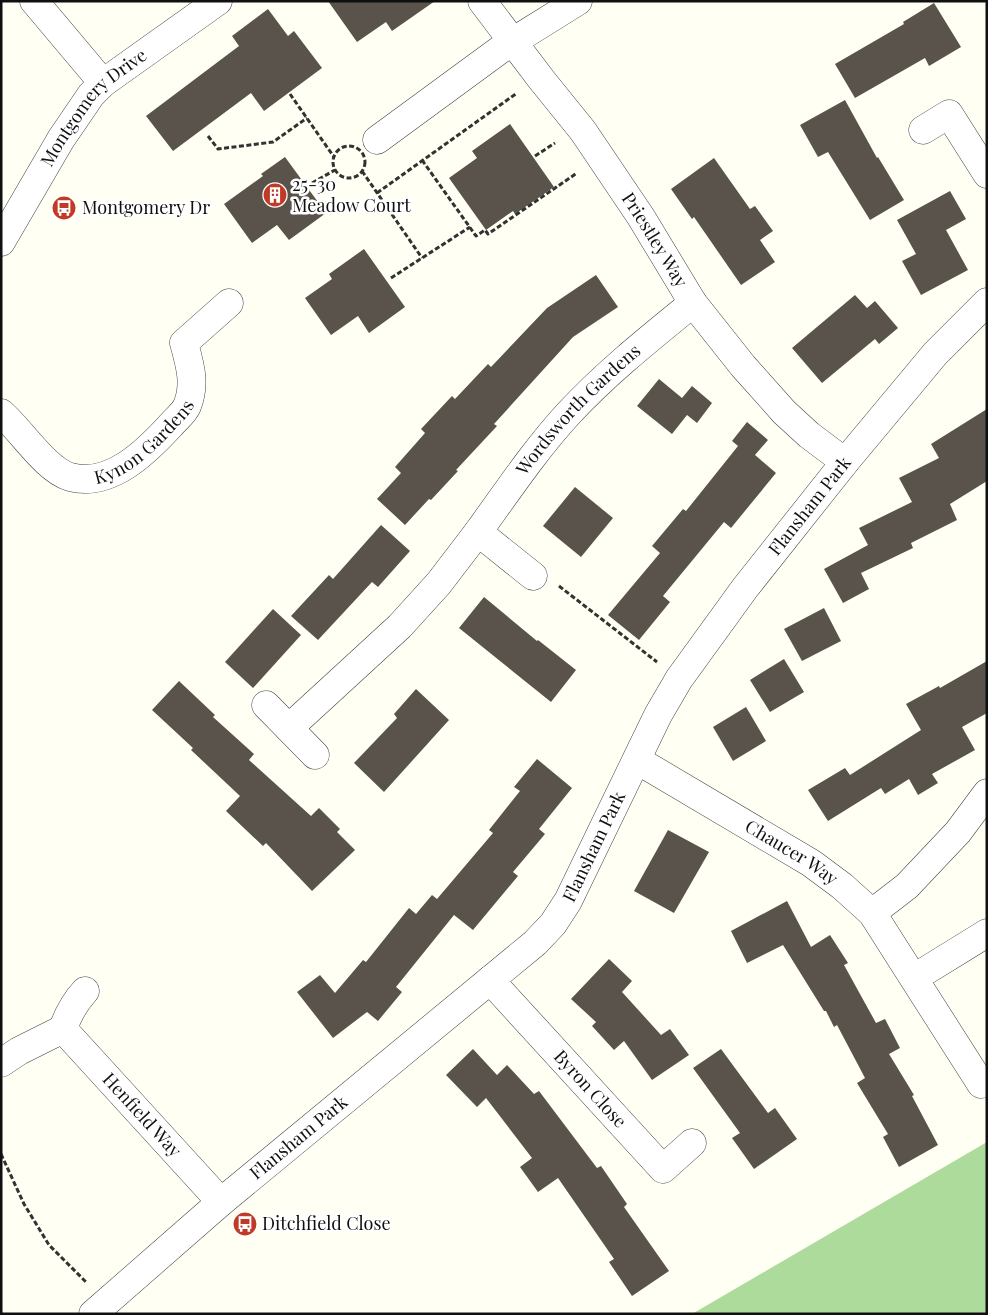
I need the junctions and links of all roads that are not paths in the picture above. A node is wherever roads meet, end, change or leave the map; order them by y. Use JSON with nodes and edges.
{"nodes":[{"id":1,"x":34,"y":1,"type":"edge"},
{"id":2,"x":218,"y":1,"type":"edge"},
{"id":3,"x":482,"y":1,"type":"edge"},
{"id":4,"x":578,"y":1,"type":"edge"},
{"id":5,"x":513,"y":42,"type":"junction"},
{"id":6,"x":102,"y":82,"type":"junction"},
{"id":7,"x":923,"y":130,"type":"dead end"},
{"id":8,"x":376,"y":140,"type":"dead end"},
{"id":9,"x":987,"y":174,"type":"edge"},
{"id":10,"x":2,"y":240,"type":"edge"},
{"id":11,"x":987,"y":302,"type":"edge"},
{"id":12,"x":229,"y":303,"type":"dead end"},
{"id":13,"x":693,"y":303,"type":"junction"},
{"id":14,"x":1,"y":413,"type":"edge"},
{"id":15,"x":845,"y":462,"type":"junction"},
{"id":16,"x":478,"y":532,"type":"junction"},
{"id":17,"x":532,"y":576,"type":"road end"},
{"id":18,"x":266,"y":705,"type":"dead end"},
{"id":19,"x":290,"y":728,"type":"junction"},
{"id":20,"x":315,"y":755,"type":"dead end"},
{"id":21,"x":637,"y":760,"type":"junction"},
{"id":22,"x":987,"y":793,"type":"edge"},
{"id":23,"x":872,"y":913,"type":"junction"},
{"id":24,"x":987,"y":933,"type":"edge"},
{"id":25,"x":914,"y":978,"type":"junction"},
{"id":26,"x":490,"y":980,"type":"junction"},
{"id":27,"x":85,"y":991,"type":"dead end"},
{"id":28,"x":63,"y":1029,"type":"junction"},
{"id":29,"x":1,"y":1063,"type":"edge"},
{"id":30,"x":981,"y":1084,"type":"dead end"},
{"id":31,"x":692,"y":1143,"type":"dead end"},
{"id":32,"x":221,"y":1202,"type":"junction"},
{"id":33,"x":105,"y":1310,"type":"edge"}],
"edges":[{"from":1,"to":6,"type":"street"},
{"from":2,"to":6,"type":"street","name":"Montgomery Drive"},
{"from":3,"to":5,"type":"street","name":"Priestley Way"},
{"from":4,"to":5,"type":"street"},
{"from":5,"to":8,"type":"street"},
{"from":5,"to":13,"type":"street","name":"Priestley Way"},
{"from":6,"to":10,"type":"street","name":"Montgomery Drive"},
{"from":7,"to":9,"type":"street"},
{"from":11,"to":15,"type":"street","name":"Flansham Park"},
{"from":12,"to":14,"type":"street","name":"Kynon Gardens"},
{"from":13,"to":15,"type":"street","name":"Priestley Way"},
{"from":13,"to":16,"type":"street","name":"Wordsworth Gardens"},
{"from":15,"to":21,"type":"street","name":"Flansham Park"},
{"from":16,"to":17,"type":"street"},
{"from":16,"to":19,"type":"street","name":"Wordsworth Gardens"},
{"from":18,"to":19,"type":"street"},
{"from":19,"to":20,"type":"street"},
{"from":21,"to":23,"type":"street","name":"Chaucer Way"},
{"from":21,"to":26,"type":"street","name":"Flansham Park"},
{"from":22,"to":23,"type":"street"},
{"from":23,"to":25,"type":"street","name":"Chaucer Way"},
{"from":24,"to":25,"type":"street"},
{"from":25,"to":30,"type":"street","name":"Chaucer Way"},
{"from":26,"to":31,"type":"street","name":"Byron Close"},
{"from":26,"to":32,"type":"street","name":"Flansham Park"},
{"from":27,"to":28,"type":"street"},
{"from":28,"to":29,"type":"street"},
{"from":28,"to":32,"type":"street","name":"Henfield Way"},
{"from":32,"to":33,"type":"street","name":"Flansham Park"}]}
